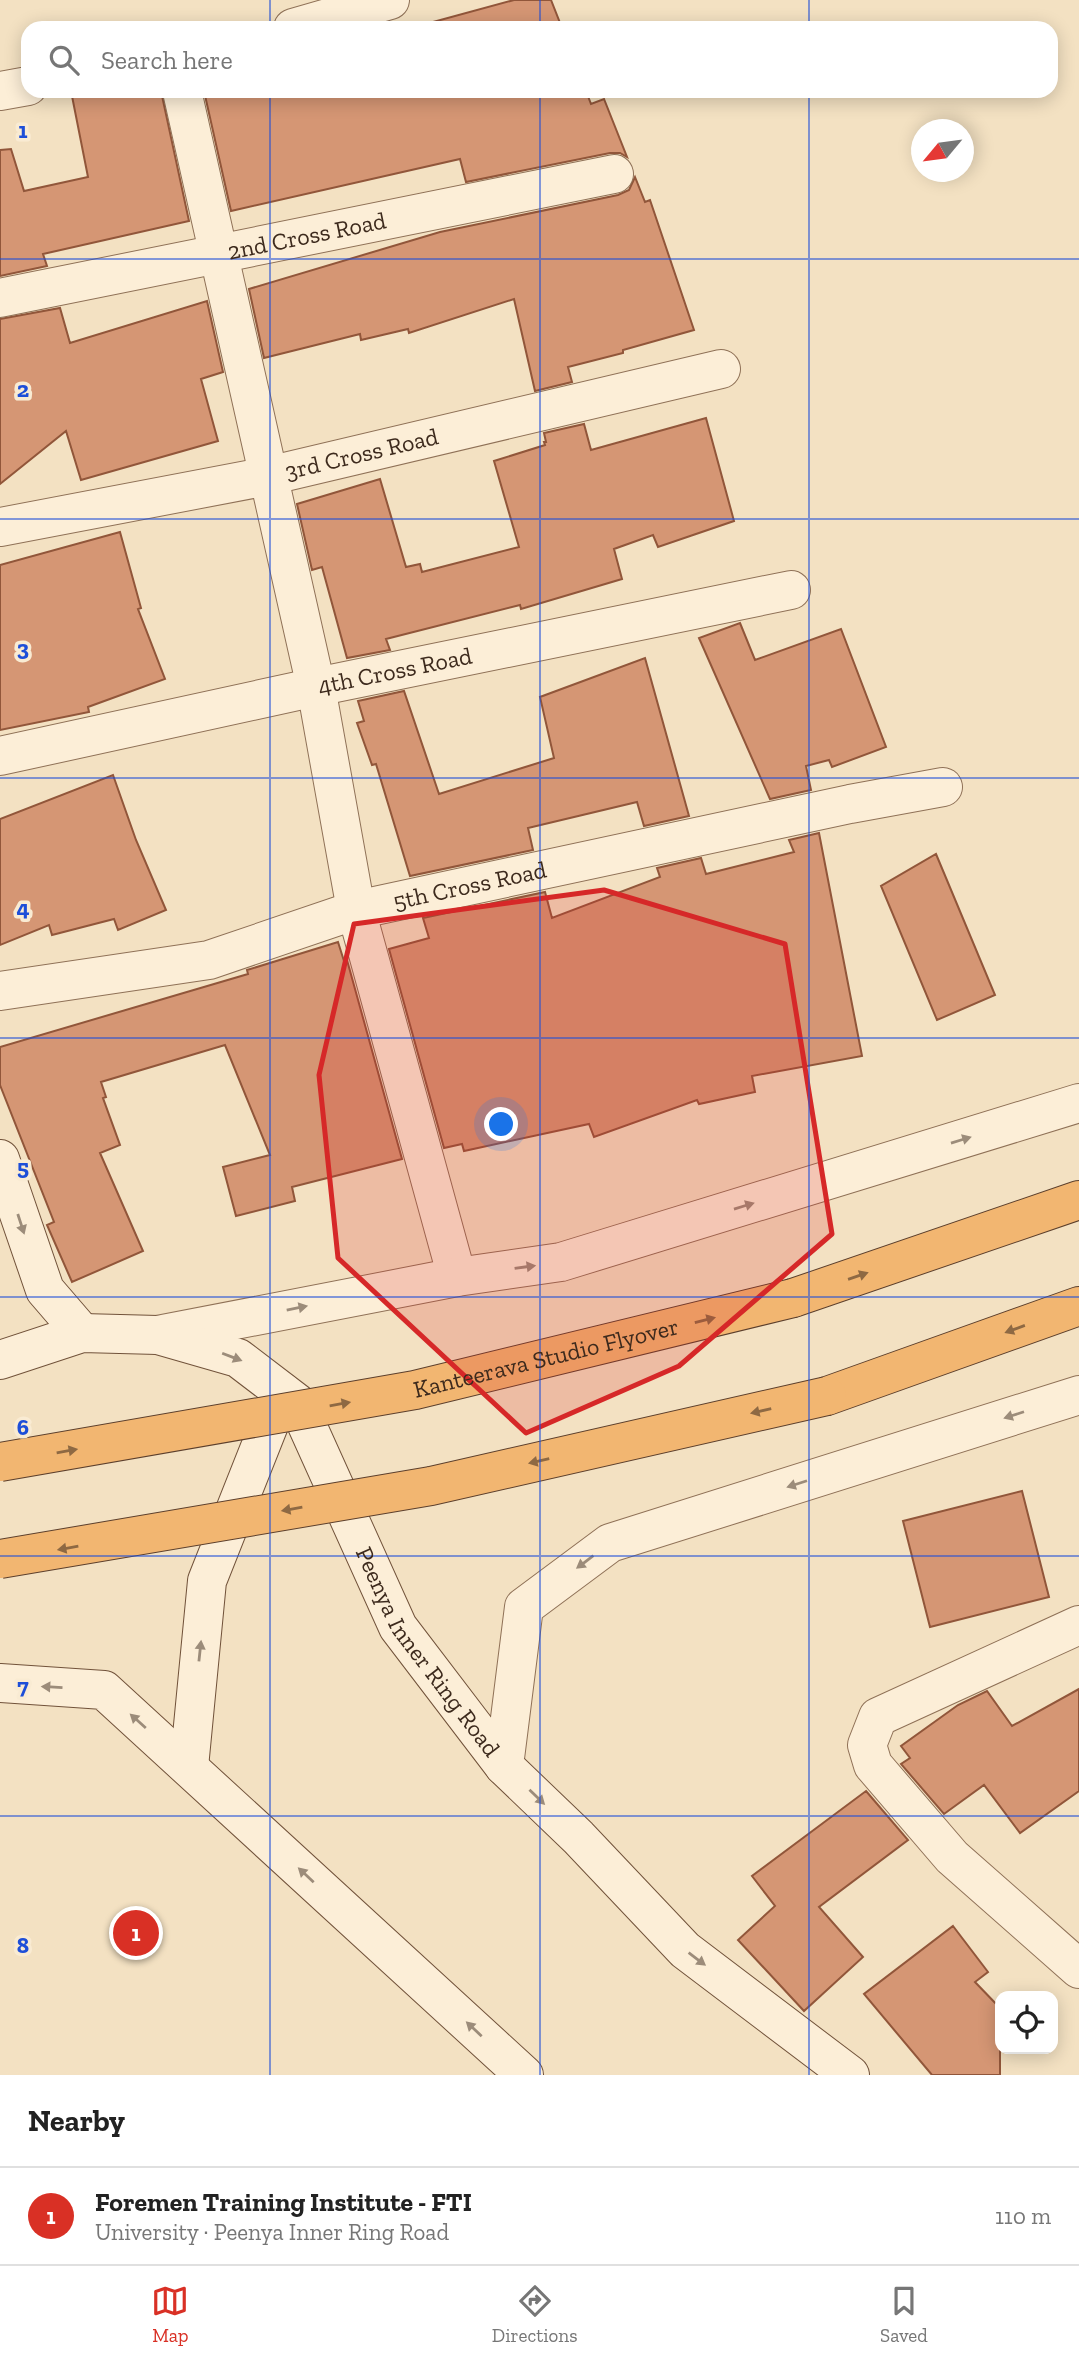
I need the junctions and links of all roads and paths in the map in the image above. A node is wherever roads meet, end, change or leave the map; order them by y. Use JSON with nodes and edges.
{"nodes":[{"id":1,"x":390,"y":0,"type":"edge"},
{"id":2,"x":317,"y":21,"type":"edge"},
{"id":3,"x":21,"y":87,"type":"edge"},
{"id":4,"x":0,"y":91,"type":"edge"},
{"id":5,"x":184,"y":98,"type":"edge"},
{"id":6,"x":614,"y":174,"type":"dead end"},
{"id":7,"x":218,"y":253,"type":"junction"},
{"id":8,"x":0,"y":298,"type":"edge"},
{"id":9,"x":722,"y":369,"type":"dead end"},
{"id":10,"x":268,"y":476,"type":"junction"},
{"id":11,"x":0,"y":527,"type":"edge"},
{"id":12,"x":791,"y":590,"type":"dead end"},
{"id":13,"x":316,"y":687,"type":"junction"},
{"id":14,"x":0,"y":756,"type":"edge"},
{"id":15,"x":943,"y":787,"type":"dead end"},
{"id":16,"x":356,"y":910,"type":"junction"},
{"id":17,"x":0,"y":991,"type":"edge"},
{"id":18,"x":1079,"y":1103,"type":"edge"},
{"id":19,"x":0,"y":1159,"type":"edge"},
{"id":20,"x":1079,"y":1200,"type":"edge"},
{"id":21,"x":457,"y":1277,"type":"junction"},
{"id":22,"x":1079,"y":1306,"type":"edge"},
{"id":23,"x":82,"y":1333,"type":"junction"},
{"id":24,"x":158,"y":1335,"type":"junction"},
{"id":25,"x":0,"y":1360,"type":"edge"},
{"id":26,"x":282,"y":1392,"type":"junction"},
{"id":27,"x":1079,"y":1395,"type":"edge"},
{"id":28,"x":0,"y":1462,"type":"edge"},
{"id":29,"x":0,"y":1559,"type":"edge"},
{"id":30,"x":1079,"y":1625,"type":"edge"},
{"id":31,"x":0,"y":1684,"type":"edge"},
{"id":32,"x":505,"y":1766,"type":"junction"},
{"id":33,"x":189,"y":1767,"type":"junction"},
{"id":34,"x":1079,"y":1969,"type":"edge"},
{"id":35,"x":524,"y":2075,"type":"edge"},
{"id":36,"x":850,"y":2075,"type":"edge"}],
"edges":[{"from":1,"to":2,"type":"street"},
{"from":3,"to":4,"type":"street"},
{"from":5,"to":7,"type":"street"},
{"from":6,"to":7,"type":"street","name":"2nd Cross Road"},
{"from":7,"to":8,"type":"street","name":"2nd Cross Road"},
{"from":7,"to":10,"type":"street"},
{"from":9,"to":10,"type":"street","name":"3rd Cross Road"},
{"from":10,"to":11,"type":"street","name":"3rd Cross Road"},
{"from":10,"to":13,"type":"street"},
{"from":12,"to":13,"type":"street","name":"4th Cross Road"},
{"from":13,"to":14,"type":"street","name":"4th Cross Road"},
{"from":13,"to":16,"type":"street"},
{"from":15,"to":16,"type":"street","name":"5th Cross Road"},
{"from":16,"to":17,"type":"street","name":"5th Cross Road"},
{"from":16,"to":21,"type":"street"},
{"from":21,"to":18,"type":"street","one_way":true},
{"from":19,"to":23,"type":"street","one_way":true},
{"from":28,"to":20,"type":"highway","name":"Kanteerava Studio Flyover","one_way":true,"bridge":true},
{"from":24,"to":21,"type":"street","one_way":true},
{"from":22,"to":29,"type":"highway","one_way":true,"bridge":true},
{"from":23,"to":24,"type":"street","name":"Peenya Inner Ring Road"},
{"from":23,"to":25,"type":"street","name":"Peenya Inner Ring Road"},
{"from":24,"to":26,"type":"street","name":"Peenya Inner Ring Road","one_way":true},
{"from":26,"to":32,"type":"street","name":"Peenya Inner Ring Road"},
{"from":33,"to":26,"type":"street","one_way":true},
{"from":27,"to":32,"type":"street","one_way":true},
{"from":30,"to":34,"type":"street"},
{"from":33,"to":31,"type":"street","one_way":true},
{"from":32,"to":36,"type":"street","name":"Peenya Inner Ring Road","one_way":true},
{"from":35,"to":33,"type":"street","one_way":true}]}
